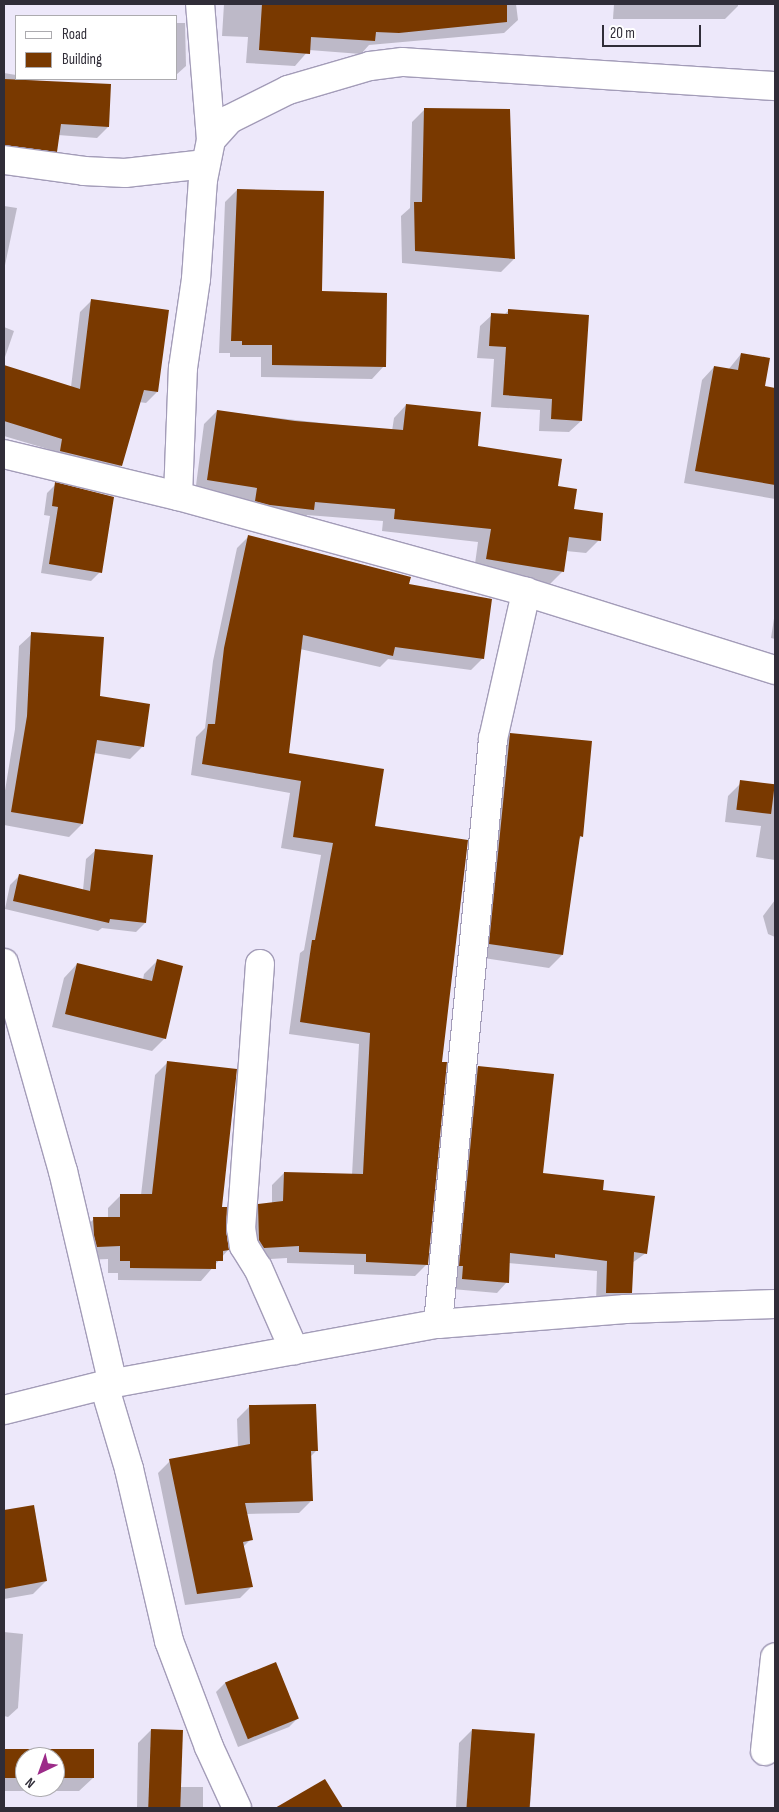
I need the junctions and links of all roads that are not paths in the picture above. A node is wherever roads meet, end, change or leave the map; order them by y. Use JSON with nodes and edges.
{"nodes":[{"id":1,"x":200,"y":4,"type":"edge"},
{"id":2,"x":775,"y":86,"type":"edge"},
{"id":3,"x":208,"y":152,"type":"junction"},
{"id":4,"x":4,"y":160,"type":"edge"},
{"id":5,"x":4,"y":459,"type":"edge"},
{"id":6,"x":178,"y":496,"type":"junction"},
{"id":7,"x":526,"y":592,"type":"junction"},
{"id":8,"x":775,"y":670,"type":"edge"},
{"id":9,"x":4,"y":963,"type":"edge"},
{"id":10,"x":260,"y":964,"type":"dead end"},
{"id":11,"x":775,"y":1304,"type":"edge"},
{"id":12,"x":438,"y":1324,"type":"junction"},
{"id":13,"x":294,"y":1350,"type":"junction"},
{"id":14,"x":109,"y":1385,"type":"junction"},
{"id":15,"x":4,"y":1410,"type":"edge"},
{"id":16,"x":775,"y":1658,"type":"edge"},
{"id":17,"x":764,"y":1751,"type":"dead end"},
{"id":18,"x":237,"y":1808,"type":"edge"}],
"edges":[{"from":1,"to":3,"type":"street"},
{"from":2,"to":3,"type":"street"},
{"from":3,"to":4,"type":"street"},
{"from":3,"to":6,"type":"street"},
{"from":5,"to":6,"type":"street"},
{"from":6,"to":7,"type":"street"},
{"from":7,"to":8,"type":"street"},
{"from":7,"to":12,"type":"street"},
{"from":9,"to":14,"type":"street"},
{"from":10,"to":13,"type":"street"},
{"from":11,"to":12,"type":"street"},
{"from":12,"to":13,"type":"street"},
{"from":13,"to":14,"type":"street"},
{"from":14,"to":15,"type":"street"},
{"from":14,"to":18,"type":"street"},
{"from":16,"to":17,"type":"street"}]}
